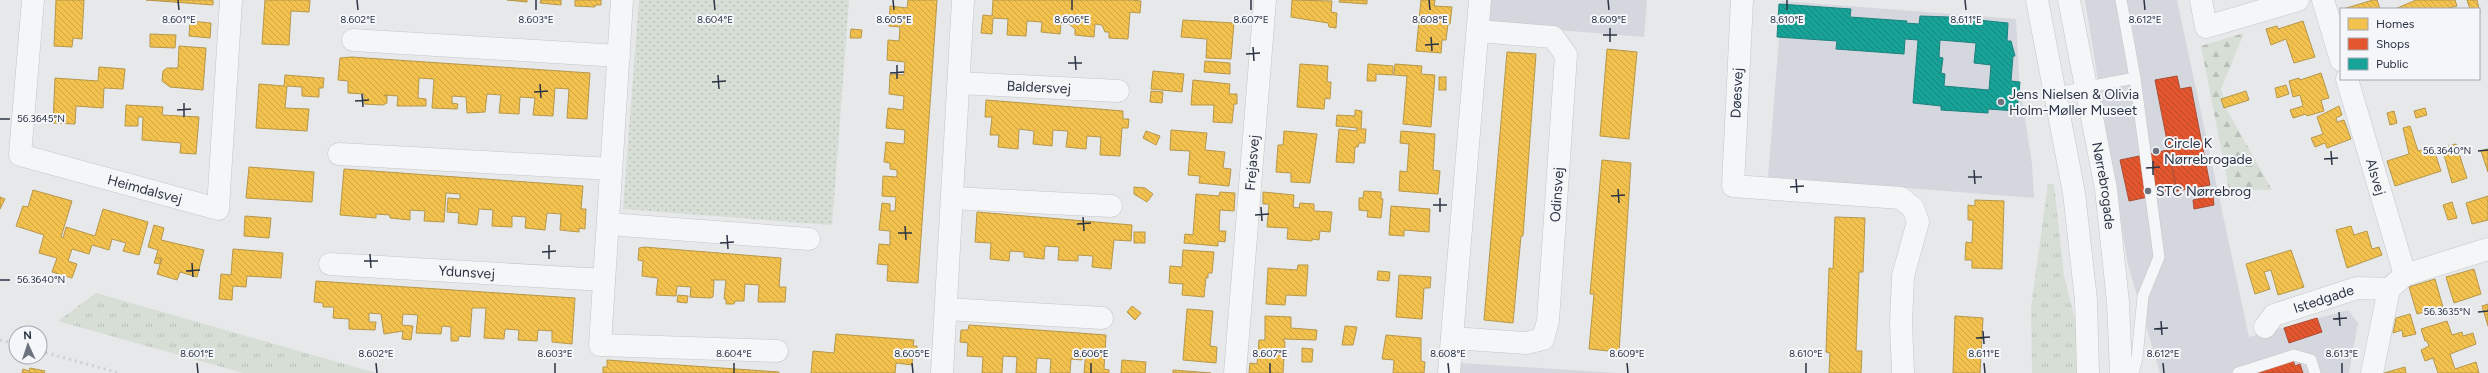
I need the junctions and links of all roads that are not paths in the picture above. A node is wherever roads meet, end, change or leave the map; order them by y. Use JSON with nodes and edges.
{"nodes":[{"id":1,"x":33,"y":0,"type":"edge"},
{"id":2,"x":231,"y":0,"type":"edge"},
{"id":3,"x":622,"y":0,"type":"edge"},
{"id":4,"x":963,"y":0,"type":"edge"},
{"id":5,"x":1265,"y":0,"type":"edge"},
{"id":6,"x":1480,"y":0,"type":"edge"},
{"id":7,"x":1742,"y":0,"type":"edge"},
{"id":8,"x":2037,"y":0,"type":"edge"},
{"id":9,"x":2069,"y":0,"type":"edge"},
{"id":10,"x":2121,"y":0,"type":"edge"},
{"id":11,"x":2201,"y":0,"type":"edge"},
{"id":12,"x":2298,"y":0,"type":"edge"},
{"id":13,"x":2323,"y":0,"type":"edge"},
{"id":14,"x":1478,"y":31,"type":"junction"},
{"id":15,"x":353,"y":40,"type":"dead end"},
{"id":16,"x":619,"y":56,"type":"junction"},
{"id":17,"x":2340,"y":57,"type":"edge"},
{"id":18,"x":2135,"y":78,"type":"junction"},
{"id":19,"x":2347,"y":80,"type":"edge"},
{"id":20,"x":959,"y":83,"type":"junction"},
{"id":21,"x":2087,"y":87,"type":"junction"},
{"id":22,"x":1118,"y":91,"type":"dead end"},
{"id":23,"x":2056,"y":93,"type":"junction"},
{"id":24,"x":339,"y":154,"type":"dead end"},
{"id":25,"x":612,"y":169,"type":"junction"},
{"id":26,"x":952,"y":198,"type":"junction"},
{"id":27,"x":1111,"y":206,"type":"dead end"},
{"id":28,"x":608,"y":224,"type":"junction"},
{"id":29,"x":808,"y":239,"type":"dead end"},
{"id":30,"x":2488,"y":249,"type":"edge"},
{"id":31,"x":330,"y":264,"type":"dead end"},
{"id":32,"x":2405,"y":274,"type":"junction"},
{"id":33,"x":604,"y":280,"type":"junction"},
{"id":34,"x":2389,"y":289,"type":"junction"},
{"id":35,"x":946,"y":309,"type":"junction"},
{"id":36,"x":1102,"y":318,"type":"dead end"},
{"id":37,"x":2266,"y":327,"type":"dead end"},
{"id":38,"x":1452,"y":338,"type":"junction"},
{"id":39,"x":777,"y":351,"type":"dead end"},
{"id":40,"x":942,"y":373,"type":"edge"},
{"id":41,"x":1235,"y":373,"type":"edge"},
{"id":42,"x":1449,"y":373,"type":"edge"},
{"id":43,"x":1903,"y":373,"type":"edge"},
{"id":44,"x":2088,"y":373,"type":"edge"},
{"id":45,"x":2121,"y":373,"type":"edge"},
{"id":46,"x":2133,"y":373,"type":"edge"},
{"id":47,"x":2238,"y":373,"type":"edge"},
{"id":48,"x":2315,"y":373,"type":"edge"},
{"id":49,"x":2372,"y":373,"type":"edge"}],
"edges":[{"from":1,"to":2,"type":"street","name":"Heimdalsvej"},
{"from":3,"to":16,"type":"street"},
{"from":4,"to":20,"type":"street"},
{"from":5,"to":41,"type":"street","name":"Frejasvej"},
{"from":6,"to":14,"type":"street"},
{"from":7,"to":43,"type":"street","name":"Døesvej"},
{"from":8,"to":23,"type":"street"},
{"from":9,"to":21,"type":"street","name":"Nørrebrogade"},
{"from":10,"to":18,"type":"lane"},
{"from":11,"to":12,"type":"street"},
{"from":13,"to":17,"type":"street"},
{"from":14,"to":38,"type":"street"},
{"from":14,"to":38,"type":"street","name":"Odinsvej"},
{"from":15,"to":16,"type":"street"},
{"from":16,"to":25,"type":"street"},
{"from":18,"to":21,"type":"lane"},
{"from":18,"to":46,"type":"lane"},
{"from":19,"to":32,"type":"street","name":"Alsvej"},
{"from":20,"to":22,"type":"street","name":"Baldersvej"},
{"from":20,"to":26,"type":"street"},
{"from":21,"to":23,"type":"lane"},
{"from":21,"to":45,"type":"street","name":"Nørrebrogade"},
{"from":23,"to":44,"type":"street"},
{"from":24,"to":25,"type":"street"},
{"from":25,"to":28,"type":"street"},
{"from":26,"to":27,"type":"street"},
{"from":26,"to":35,"type":"street"},
{"from":28,"to":29,"type":"street"},
{"from":28,"to":33,"type":"street"},
{"from":30,"to":32,"type":"street"},
{"from":31,"to":33,"type":"street","name":"Ydunsvej"},
{"from":32,"to":34,"type":"street"},
{"from":33,"to":39,"type":"street"},
{"from":34,"to":37,"type":"street","name":"Istedgade"},
{"from":34,"to":49,"type":"street"},
{"from":35,"to":36,"type":"street"},
{"from":35,"to":40,"type":"street"},
{"from":38,"to":42,"type":"street"},
{"from":47,"to":48,"type":"lane"}]}
